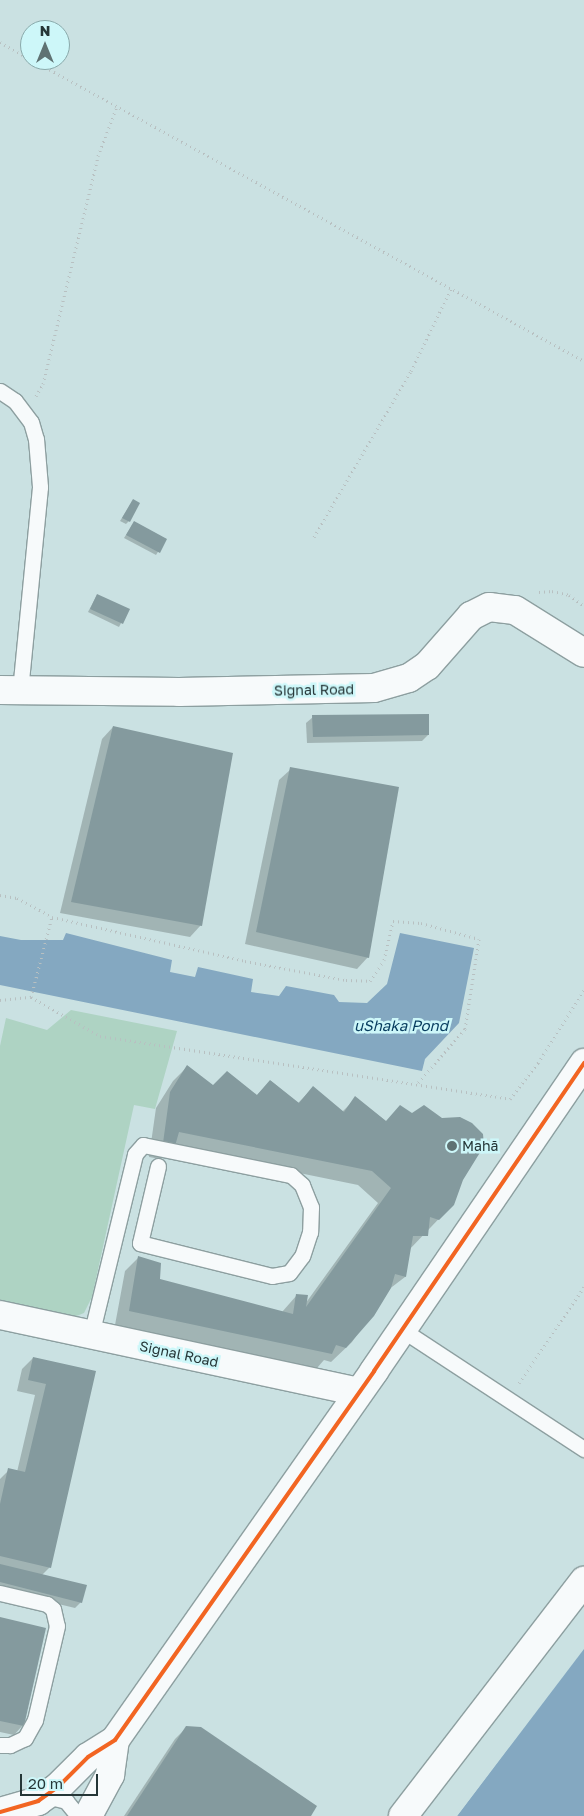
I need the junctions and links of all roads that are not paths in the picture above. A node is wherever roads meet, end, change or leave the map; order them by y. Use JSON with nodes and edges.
{"nodes":[{"id":1,"x":0,"y":392,"type":"edge"},
{"id":2,"x":584,"y":653,"type":"edge"},
{"id":3,"x":10,"y":691,"type":"edge"},
{"id":4,"x":584,"y":1063,"type":"edge"},
{"id":5,"x":158,"y":1166,"type":"dead end"},
{"id":6,"x":0,"y":1316,"type":"edge"},
{"id":7,"x":401,"y":1330,"type":"junction"},
{"id":8,"x":91,"y":1335,"type":"junction"},
{"id":9,"x":358,"y":1392,"type":"junction"},
{"id":10,"x":584,"y":1449,"type":"edge"},
{"id":11,"x":584,"y":1581,"type":"edge"},
{"id":12,"x":0,"y":1592,"type":"edge"},
{"id":13,"x":115,"y":1740,"type":"junction"},
{"id":14,"x":0,"y":1746,"type":"edge"},
{"id":15,"x":44,"y":1796,"type":"junction"},
{"id":16,"x":0,"y":1812,"type":"edge"},
{"id":17,"x":78,"y":1816,"type":"edge"},
{"id":18,"x":88,"y":1816,"type":"edge"},
{"id":19,"x":403,"y":1816,"type":"edge"}],
"edges":[{"from":1,"to":3,"type":"lane"},
{"from":2,"to":3,"type":"street","name":"Signal Road"},
{"from":4,"to":7,"type":"street"},
{"from":5,"to":8,"type":"lane"},
{"from":6,"to":8,"type":"street","name":"Signal Road"},
{"from":7,"to":9,"type":"street"},
{"from":7,"to":10,"type":"lane"},
{"from":8,"to":9,"type":"street","name":"Signal Road"},
{"from":9,"to":13,"type":"street"},
{"from":11,"to":19,"type":"street"},
{"from":12,"to":14,"type":"lane"},
{"from":13,"to":15,"type":"street"},
{"from":13,"to":18,"type":"street"},
{"from":15,"to":16,"type":"street"},
{"from":15,"to":17,"type":"lane"}]}
